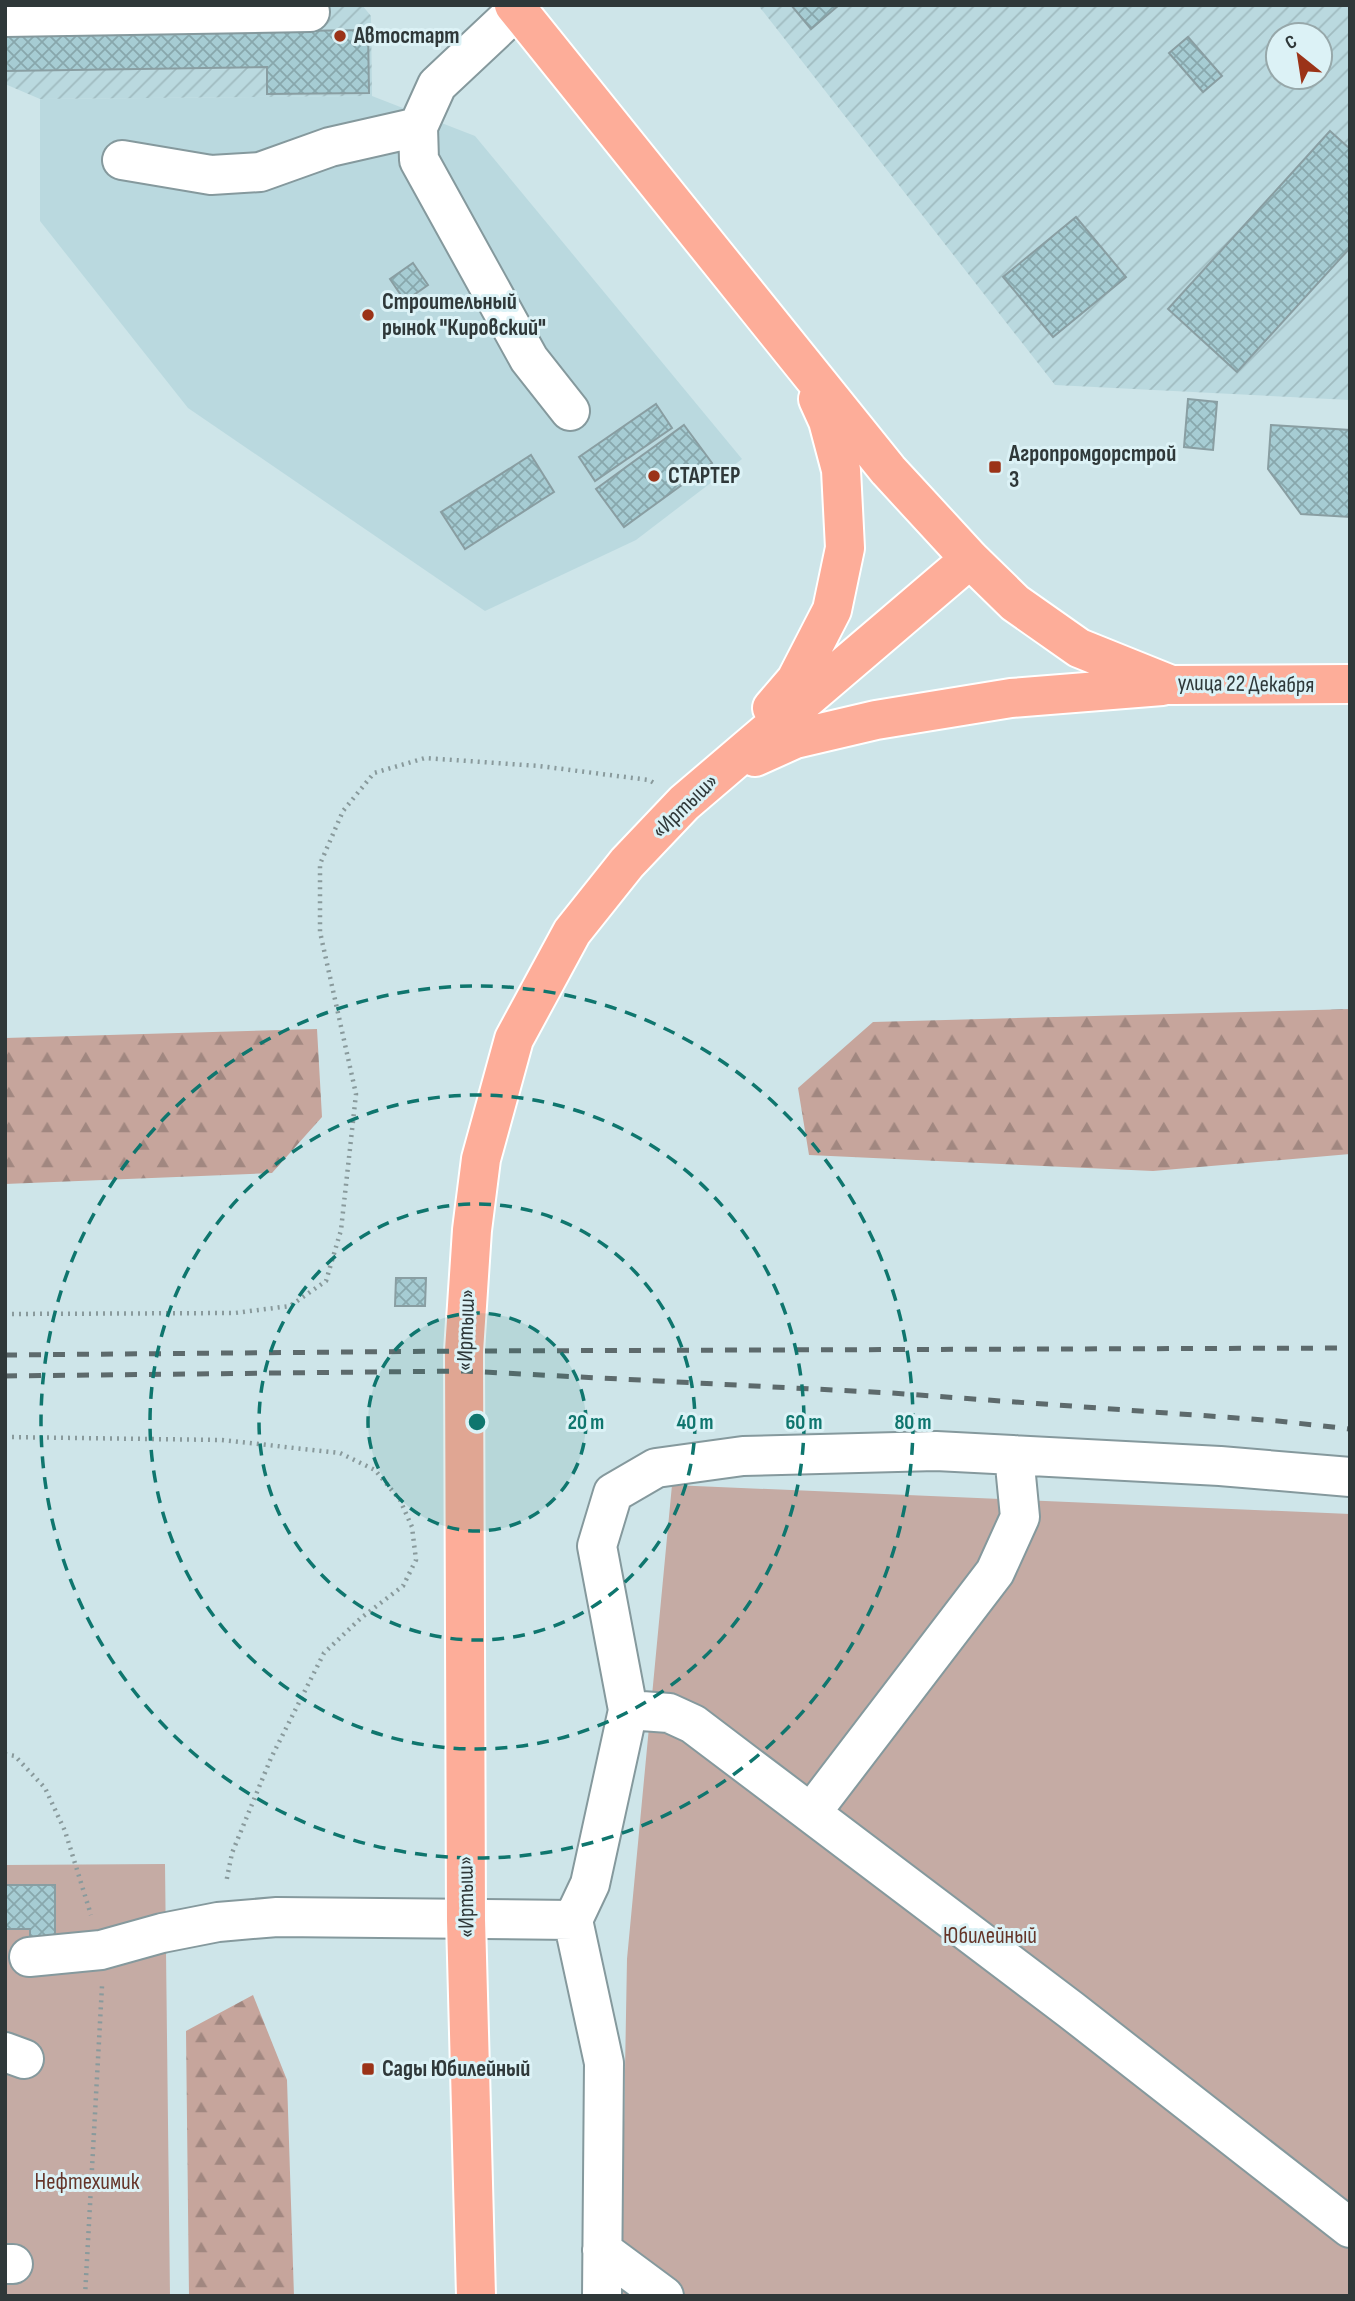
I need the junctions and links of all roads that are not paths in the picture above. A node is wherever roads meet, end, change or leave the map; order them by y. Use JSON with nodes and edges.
{"nodes":[{"id":1,"x":518,"y":7,"type":"edge"},
{"id":2,"x":135,"y":10,"type":"edge"},
{"id":3,"x":288,"y":10,"type":"edge"},
{"id":4,"x":5,"y":17,"type":"edge"},
{"id":5,"x":418,"y":127,"type":"junction"},
{"id":6,"x":122,"y":160,"type":"dead end"},
{"id":7,"x":805,"y":368,"type":"junction"},
{"id":8,"x":570,"y":411,"type":"dead end"},
{"id":9,"x":970,"y":559,"type":"junction"},
{"id":10,"x":1350,"y":684,"type":"edge"},
{"id":11,"x":1171,"y":685,"type":"junction"},
{"id":12,"x":718,"y":773,"type":"junction"},
{"id":13,"x":1014,"y":1455,"type":"junction"},
{"id":14,"x":1350,"y":1477,"type":"edge"},
{"id":15,"x":628,"y":1710,"type":"junction"},
{"id":16,"x":811,"y":1813,"type":"junction"},
{"id":17,"x":466,"y":1920,"type":"junction"},
{"id":18,"x":573,"y":1920,"type":"junction"},
{"id":19,"x":29,"y":1957,"type":"dead end"},
{"id":20,"x":1350,"y":2228,"type":"edge"},
{"id":21,"x":602,"y":2250,"type":"junction"},
{"id":22,"x":476,"y":2296,"type":"edge"},
{"id":23,"x":602,"y":2296,"type":"edge"},
{"id":24,"x":664,"y":2296,"type":"edge"}],
"edges":[{"from":1,"to":5,"type":"street"},
{"from":1,"to":7,"type":"main road"},
{"from":2,"to":3,"type":"street"},
{"from":2,"to":4,"type":"street"},
{"from":5,"to":6,"type":"street"},
{"from":5,"to":8,"type":"street"},
{"from":7,"to":9,"type":"main road","name":"улица 22 Декабря"},
{"from":7,"to":12,"type":"main road"},
{"from":9,"to":11,"type":"main road","name":"улица 22 Декабря"},
{"from":9,"to":12,"type":"main road","name":"«Иртыш»"},
{"from":10,"to":11,"type":"main road","name":"улица 22 Декабря"},
{"from":11,"to":12,"type":"main road"},
{"from":12,"to":17,"type":"main road","name":"«Иртыш»"},
{"from":13,"to":14,"type":"street"},
{"from":13,"to":15,"type":"street"},
{"from":13,"to":16,"type":"street"},
{"from":15,"to":16,"type":"street"},
{"from":15,"to":18,"type":"street"},
{"from":16,"to":20,"type":"street"},
{"from":17,"to":18,"type":"street"},
{"from":17,"to":19,"type":"street"},
{"from":17,"to":22,"type":"main road","name":"«Иртыш»"},
{"from":18,"to":21,"type":"street"},
{"from":21,"to":23,"type":"street"},
{"from":21,"to":24,"type":"street"}]}
